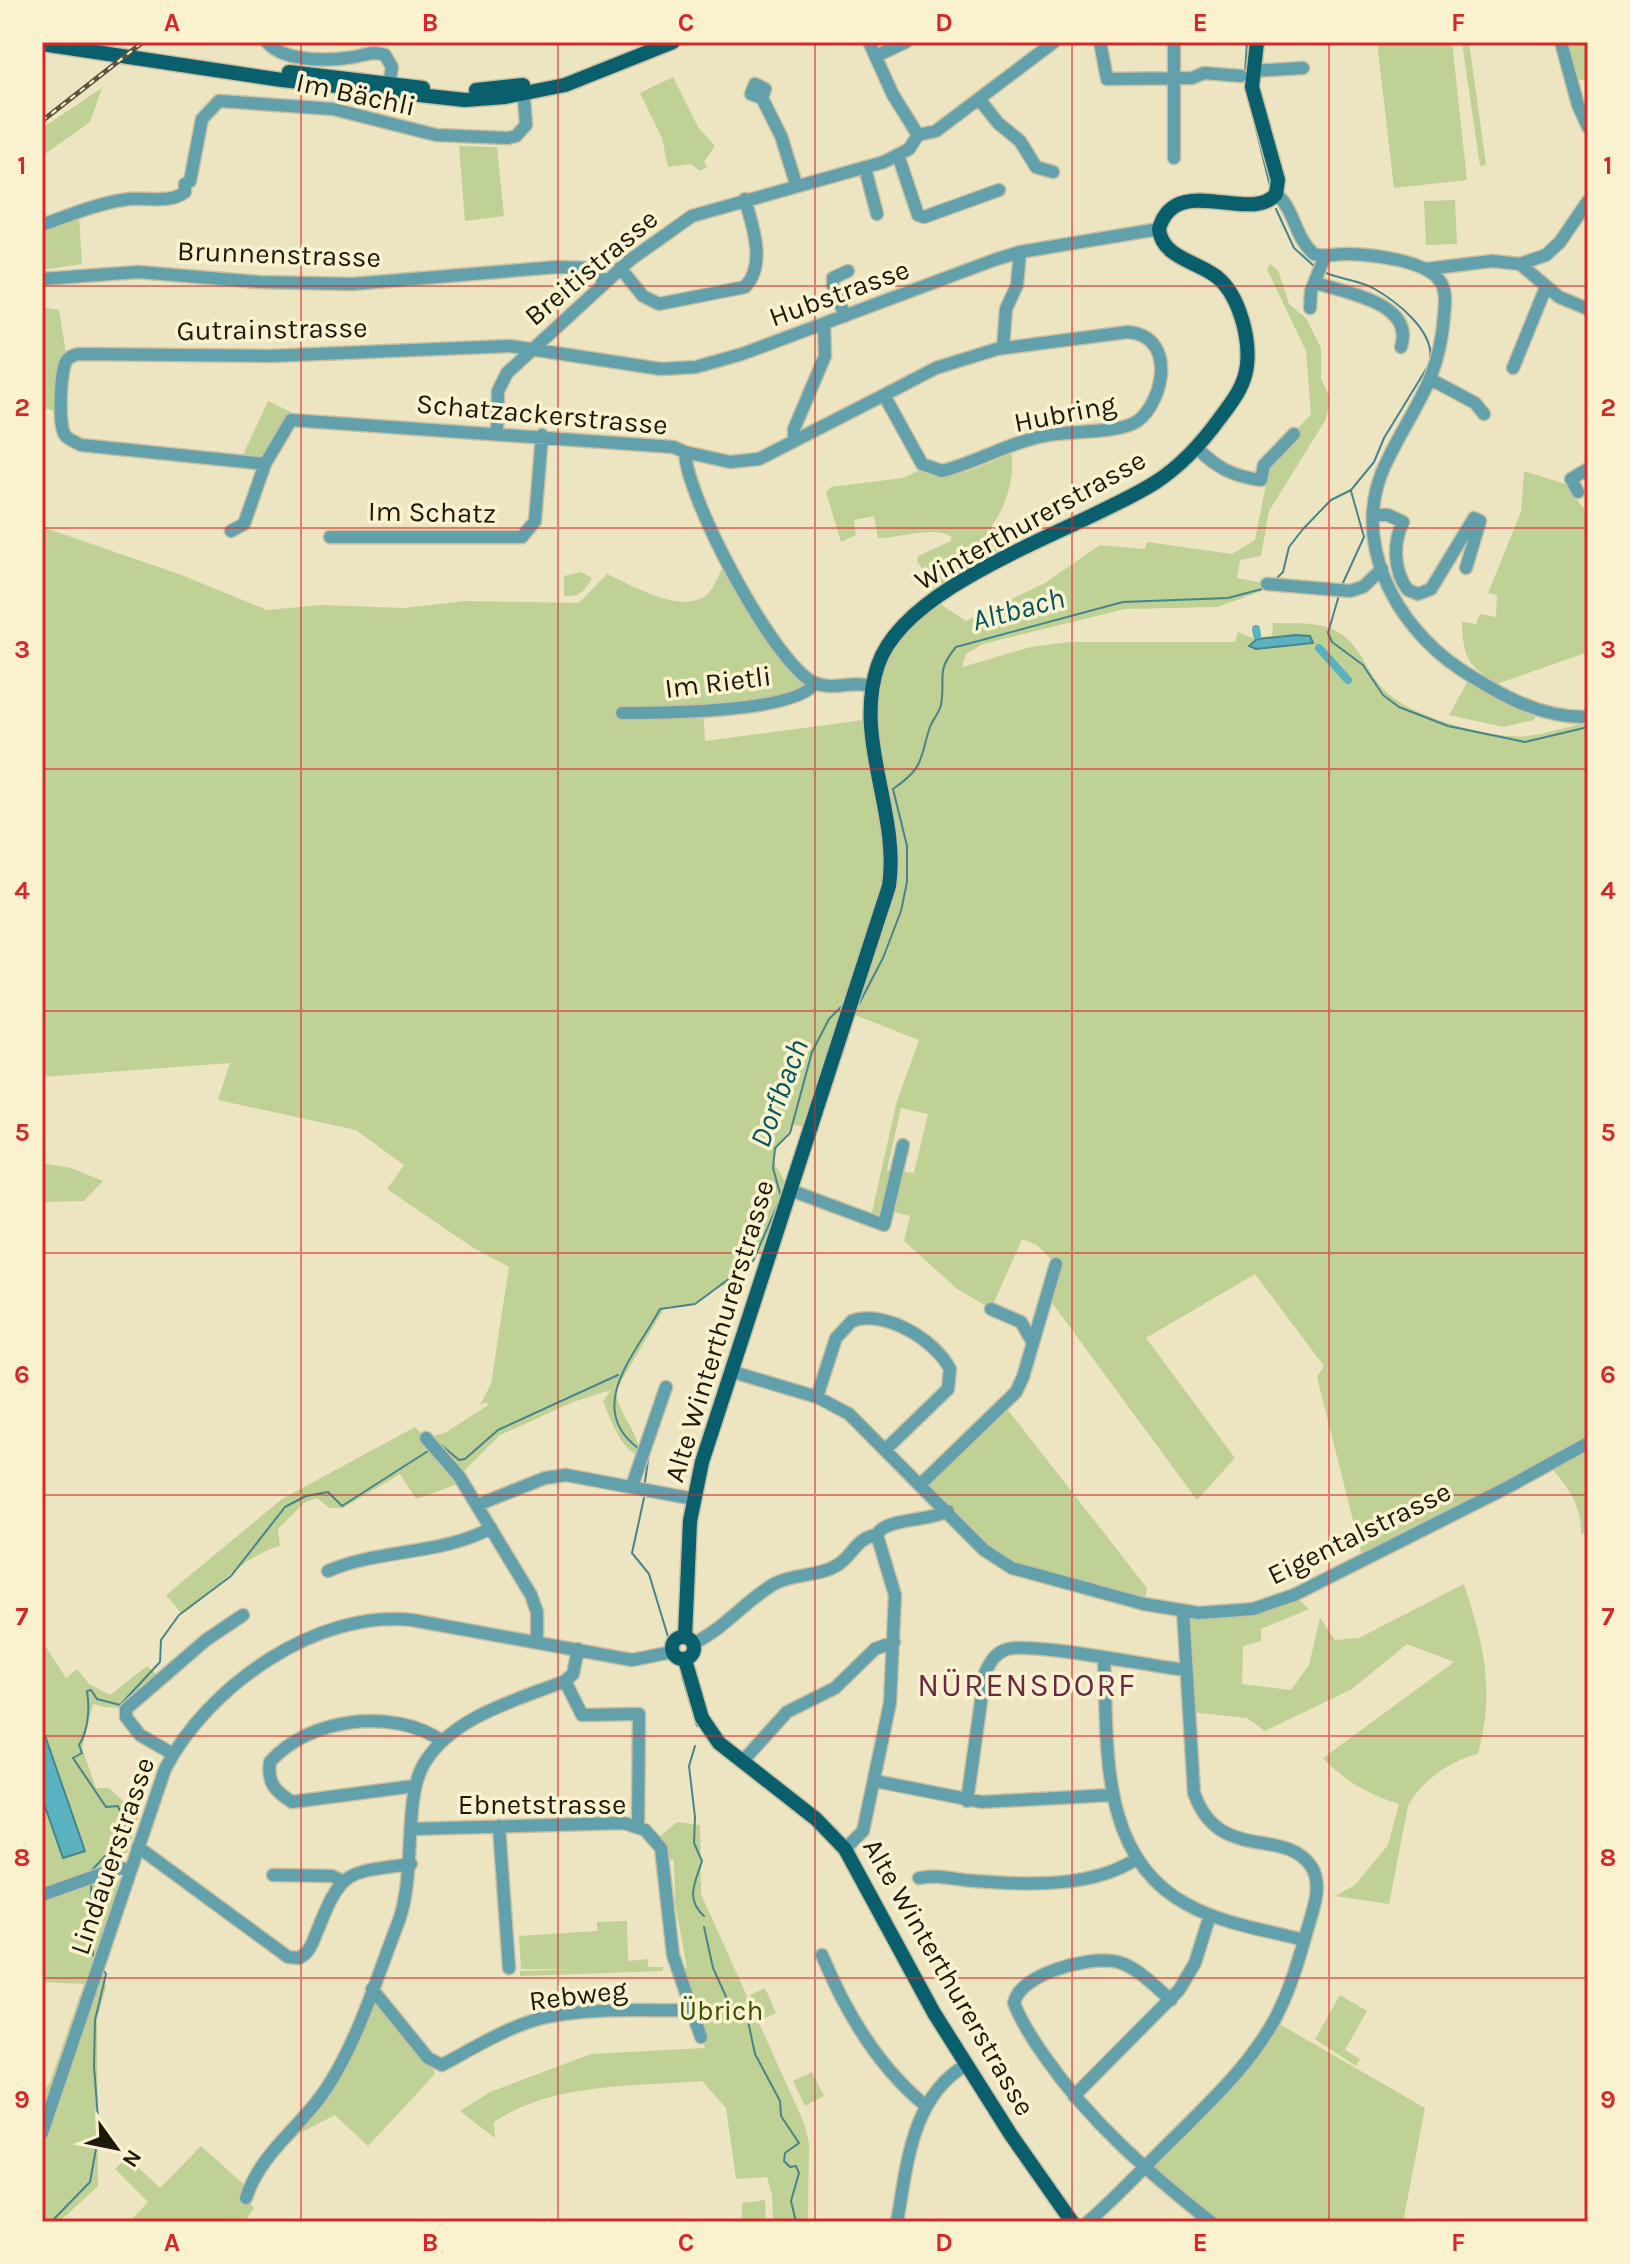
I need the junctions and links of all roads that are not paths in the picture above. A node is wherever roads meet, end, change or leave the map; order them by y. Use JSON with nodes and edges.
{"nodes":[{"id":1,"x":267,"y":42,"type":"edge"},
{"id":2,"x":673,"y":42,"type":"edge"},
{"id":3,"x":869,"y":42,"type":"edge"},
{"id":4,"x":906,"y":42,"type":"edge"},
{"id":5,"x":1054,"y":42,"type":"edge"},
{"id":6,"x":1100,"y":42,"type":"edge"},
{"id":7,"x":1174,"y":42,"type":"edge"},
{"id":8,"x":1257,"y":42,"type":"edge"},
{"id":9,"x":1561,"y":42,"type":"edge"},
{"id":10,"x":42,"y":44,"type":"edge"},
{"id":11,"x":645,"y":45,"type":"edge"},
{"id":12,"x":876,"y":56,"type":"junction"},
{"id":13,"x":1303,"y":68,"type":"dead end"},
{"id":14,"x":1247,"y":74,"type":"junction"},
{"id":15,"x":1171,"y":77,"type":"junction"},
{"id":16,"x":1588,"y":87,"type":"edge"},
{"id":17,"x":389,"y":88,"type":"junction"},
{"id":18,"x":524,"y":90,"type":"junction"},
{"id":19,"x":1573,"y":91,"type":"junction"},
{"id":20,"x":762,"y":98,"type":"dead end"},
{"id":21,"x":979,"y":99,"type":"junction"},
{"id":22,"x":1588,"y":127,"type":"edge"},
{"id":23,"x":918,"y":135,"type":"junction"},
{"id":24,"x":898,"y":155,"type":"junction"},
{"id":25,"x":1174,"y":158,"type":"dead end"},
{"id":26,"x":865,"y":168,"type":"junction"},
{"id":27,"x":1053,"y":172,"type":"dead end"},
{"id":28,"x":796,"y":184,"type":"junction"},
{"id":29,"x":999,"y":190,"type":"dead end"},
{"id":30,"x":1276,"y":194,"type":"junction"},
{"id":31,"x":745,"y":199,"type":"junction"},
{"id":32,"x":1588,"y":201,"type":"edge"},
{"id":33,"x":877,"y":214,"type":"dead end"},
{"id":34,"x":42,"y":225,"type":"edge"},
{"id":35,"x":1159,"y":229,"type":"junction"},
{"id":36,"x":1020,"y":252,"type":"junction"},
{"id":37,"x":1520,"y":264,"type":"junction"},
{"id":38,"x":620,"y":268,"type":"junction"},
{"id":39,"x":1426,"y":269,"type":"junction"},
{"id":40,"x":1321,"y":270,"type":"junction"},
{"id":41,"x":848,"y":271,"type":"dead end"},
{"id":42,"x":42,"y":279,"type":"edge"},
{"id":43,"x":606,"y":281,"type":"junction"},
{"id":44,"x":1546,"y":287,"type":"junction"},
{"id":45,"x":1310,"y":308,"type":"dead end"},
{"id":46,"x":1588,"y":309,"type":"edge"},
{"id":47,"x":845,"y":316,"type":"junction"},
{"id":48,"x":824,"y":324,"type":"junction"},
{"id":49,"x":1401,"y":347,"type":"dead end"},
{"id":50,"x":1003,"y":348,"type":"junction"},
{"id":51,"x":532,"y":349,"type":"junction"},
{"id":52,"x":1513,"y":368,"type":"dead end"},
{"id":53,"x":1432,"y":380,"type":"junction"},
{"id":54,"x":884,"y":395,"type":"junction"},
{"id":55,"x":1484,"y":414,"type":"dead end"},
{"id":56,"x":497,"y":432,"type":"junction"},
{"id":57,"x":1294,"y":434,"type":"dead end"},
{"id":58,"x":542,"y":435,"type":"junction"},
{"id":59,"x":794,"y":441,"type":"junction"},
{"id":60,"x":1197,"y":448,"type":"junction"},
{"id":61,"x":685,"y":452,"type":"junction"},
{"id":62,"x":265,"y":464,"type":"junction"},
{"id":63,"x":1588,"y":469,"type":"edge"},
{"id":64,"x":1578,"y":492,"type":"dead end"},
{"id":65,"x":1374,"y":515,"type":"junction"},
{"id":66,"x":231,"y":531,"type":"dead end"},
{"id":67,"x":330,"y":537,"type":"dead end"},
{"id":68,"x":1466,"y":568,"type":"dead end"},
{"id":69,"x":1382,"y":569,"type":"junction"},
{"id":70,"x":1267,"y":584,"type":"dead end"},
{"id":71,"x":815,"y":683,"type":"junction"},
{"id":72,"x":873,"y":687,"type":"junction"},
{"id":73,"x":622,"y":713,"type":"dead end"},
{"id":74,"x":1588,"y":717,"type":"edge"},
{"id":75,"x":882,"y":909,"type":"joint"},
{"id":76,"x":903,"y":1145,"type":"dead end"},
{"id":77,"x":790,"y":1190,"type":"junction"},
{"id":78,"x":1056,"y":1264,"type":"dead end"},
{"id":79,"x":991,"y":1309,"type":"dead end"},
{"id":80,"x":1033,"y":1343,"type":"junction"},
{"id":81,"x":733,"y":1372,"type":"junction"},
{"id":82,"x":666,"y":1387,"type":"dead end"},
{"id":83,"x":817,"y":1397,"type":"junction"},
{"id":84,"x":426,"y":1438,"type":"dead end"},
{"id":85,"x":1588,"y":1443,"type":"edge"},
{"id":86,"x":887,"y":1448,"type":"junction"},
{"id":87,"x":921,"y":1484,"type":"junction"},
{"id":88,"x":632,"y":1486,"type":"junction"},
{"id":89,"x":694,"y":1499,"type":"junction"},
{"id":90,"x":477,"y":1505,"type":"junction"},
{"id":91,"x":948,"y":1511,"type":"junction"},
{"id":92,"x":491,"y":1528,"type":"junction"},
{"id":93,"x":877,"y":1535,"type":"junction"},
{"id":94,"x":328,"y":1571,"type":"dead end"},
{"id":95,"x":1183,"y":1610,"type":"junction"},
{"id":96,"x":243,"y":1615,"type":"dead end"},
{"id":97,"x":690,"y":1640,"type":"junction"},
{"id":98,"x":537,"y":1642,"type":"junction"},
{"id":99,"x":894,"y":1642,"type":"junction"},
{"id":100,"x":578,"y":1649,"type":"junction"},
{"id":101,"x":679,"y":1656,"type":"junction"},
{"id":102,"x":1104,"y":1660,"type":"junction"},
{"id":103,"x":1186,"y":1670,"type":"junction"},
{"id":104,"x":565,"y":1681,"type":"junction"},
{"id":105,"x":442,"y":1741,"type":"junction"},
{"id":106,"x":173,"y":1754,"type":"junction"},
{"id":107,"x":742,"y":1762,"type":"junction"},
{"id":108,"x":875,"y":1781,"type":"junction"},
{"id":109,"x":414,"y":1786,"type":"junction"},
{"id":110,"x":1112,"y":1795,"type":"junction"},
{"id":111,"x":967,"y":1801,"type":"junction"},
{"id":112,"x":499,"y":1826,"type":"junction"},
{"id":113,"x":638,"y":1826,"type":"junction"},
{"id":114,"x":412,"y":1829,"type":"junction"},
{"id":115,"x":138,"y":1847,"type":"junction"},
{"id":116,"x":845,"y":1849,"type":"junction"},
{"id":117,"x":1136,"y":1859,"type":"junction"},
{"id":118,"x":411,"y":1864,"type":"junction"},
{"id":119,"x":131,"y":1870,"type":"junction"},
{"id":120,"x":273,"y":1875,"type":"dead end"},
{"id":121,"x":919,"y":1878,"type":"dead end"},
{"id":122,"x":340,"y":1880,"type":"junction"},
{"id":123,"x":42,"y":1895,"type":"edge"},
{"id":124,"x":1210,"y":1915,"type":"junction"},
{"id":125,"x":1304,"y":1940,"type":"junction"},
{"id":126,"x":822,"y":1955,"type":"dead end"},
{"id":127,"x":509,"y":1968,"type":"dead end"},
{"id":128,"x":372,"y":1989,"type":"junction"},
{"id":129,"x":1171,"y":2000,"type":"junction"},
{"id":130,"x":690,"y":2010,"type":"junction"},
{"id":131,"x":701,"y":2037,"type":"dead end"},
{"id":132,"x":966,"y":2065,"type":"junction"},
{"id":133,"x":1074,"y":2096,"type":"junction"},
{"id":134,"x":926,"y":2106,"type":"junction"},
{"id":135,"x":42,"y":2133,"type":"edge"},
{"id":136,"x":1144,"y":2168,"type":"junction"},
{"id":137,"x":246,"y":2198,"type":"dead end"},
{"id":138,"x":897,"y":2222,"type":"edge"},
{"id":139,"x":1072,"y":2222,"type":"edge"},
{"id":140,"x":1088,"y":2222,"type":"edge"},
{"id":141,"x":1211,"y":2222,"type":"edge"}],
"edges":[{"from":1,"to":17,"type":"street"},
{"from":2,"to":11,"type":"main road"},
{"from":3,"to":12,"type":"street"},
{"from":4,"to":12,"type":"street"},
{"from":5,"to":21,"type":"street","name":"Breitistrasse"},
{"from":6,"to":15,"type":"street"},
{"from":7,"to":15,"type":"street"},
{"from":8,"to":14,"type":"main road"},
{"from":9,"to":19,"type":"street"},
{"from":10,"to":17,"type":"main road"},
{"from":11,"to":18,"type":"main road"},
{"from":12,"to":23,"type":"street"},
{"from":13,"to":14,"type":"street"},
{"from":14,"to":15,"type":"street"},
{"from":14,"to":30,"type":"main road"},
{"from":15,"to":25,"type":"street"},
{"from":16,"to":19,"type":"street"},
{"from":17,"to":18,"type":"main road"},
{"from":18,"to":34,"type":"street","name":"Im Bächli"},
{"from":19,"to":22,"type":"street"},
{"from":20,"to":28,"type":"street"},
{"from":21,"to":23,"type":"street","name":"Breitistrasse"},
{"from":21,"to":27,"type":"street"},
{"from":23,"to":24,"type":"street","name":"Breitistrasse"},
{"from":24,"to":26,"type":"street","name":"Breitistrasse"},
{"from":24,"to":29,"type":"street"},
{"from":26,"to":28,"type":"street","name":"Breitistrasse"},
{"from":26,"to":33,"type":"street"},
{"from":28,"to":31,"type":"street","name":"Breitistrasse"},
{"from":30,"to":35,"type":"main road"},
{"from":30,"to":40,"type":"street"},
{"from":31,"to":38,"type":"street","name":"Breitistrasse"},
{"from":31,"to":38,"type":"street"},
{"from":32,"to":37,"type":"street"},
{"from":35,"to":36,"type":"street","name":"Hubstrasse"},
{"from":35,"to":60,"type":"main road","name":"Winterthurerstrasse"},
{"from":36,"to":47,"type":"street","name":"Hubstrasse"},
{"from":36,"to":50,"type":"street"},
{"from":37,"to":39,"type":"street"},
{"from":37,"to":44,"type":"street"},
{"from":38,"to":43,"type":"street","name":"Breitistrasse"},
{"from":39,"to":40,"type":"street"},
{"from":39,"to":53,"type":"street"},
{"from":40,"to":45,"type":"street"},
{"from":40,"to":49,"type":"street"},
{"from":41,"to":47,"type":"street"},
{"from":42,"to":43,"type":"street","name":"Brunnenstrasse"},
{"from":43,"to":51,"type":"street","name":"Breitistrasse"},
{"from":44,"to":46,"type":"street"},
{"from":44,"to":52,"type":"street"},
{"from":47,"to":48,"type":"street","name":"Hubstrasse"},
{"from":48,"to":51,"type":"street","name":"Hubstrasse"},
{"from":48,"to":59,"type":"street"},
{"from":50,"to":54,"type":"street","name":"Hubring"},
{"from":50,"to":54,"type":"street","name":"Hubring"},
{"from":51,"to":56,"type":"street","name":"Breitistrasse"},
{"from":51,"to":62,"type":"street","name":"Gutrainstrasse"},
{"from":53,"to":55,"type":"street"},
{"from":53,"to":65,"type":"street"},
{"from":54,"to":59,"type":"street"},
{"from":56,"to":58,"type":"street","name":"Schatzackerstrasse"},
{"from":56,"to":62,"type":"street","name":"Schatzackerstrasse"},
{"from":57,"to":60,"type":"street"},
{"from":58,"to":61,"type":"street","name":"Schatzackerstrasse"},
{"from":58,"to":67,"type":"street","name":"Im Schatz"},
{"from":59,"to":61,"type":"street"},
{"from":60,"to":72,"type":"main road","name":"Winterthurerstrasse"},
{"from":61,"to":71,"type":"street","name":"Schatzackerstrasse"},
{"from":62,"to":66,"type":"street","name":"Schatzackerstrasse"},
{"from":63,"to":64,"type":"street"},
{"from":65,"to":68,"type":"street"},
{"from":65,"to":69,"type":"street"},
{"from":69,"to":70,"type":"street"},
{"from":69,"to":74,"type":"street"},
{"from":71,"to":72,"type":"street"},
{"from":71,"to":73,"type":"street","name":"Im Rietli"},
{"from":72,"to":75,"type":"main road","name":"Winterthurerstrasse"},
{"from":75,"to":77,"type":"main road","name":"Alte Winterthurerstrasse"},
{"from":76,"to":77,"type":"street"},
{"from":77,"to":81,"type":"main road","name":"Alte Winterthurerstrasse"},
{"from":78,"to":80,"type":"street"},
{"from":79,"to":80,"type":"street"},
{"from":80,"to":87,"type":"street"},
{"from":81,"to":83,"type":"street","name":"Eigentalstrasse"},
{"from":81,"to":89,"type":"main road","name":"Alte Winterthurerstrasse"},
{"from":82,"to":88,"type":"street"},
{"from":83,"to":86,"type":"street","name":"Eigentalstrasse"},
{"from":83,"to":86,"type":"street"},
{"from":84,"to":90,"type":"street"},
{"from":85,"to":95,"type":"street","name":"Eigentalstrasse"},
{"from":86,"to":87,"type":"street","name":"Eigentalstrasse"},
{"from":87,"to":91,"type":"street","name":"Eigentalstrasse"},
{"from":88,"to":89,"type":"street"},
{"from":88,"to":90,"type":"street"},
{"from":89,"to":97,"type":"main road","name":"Alte Winterthurerstrasse"},
{"from":90,"to":92,"type":"street"},
{"from":91,"to":93,"type":"street"},
{"from":91,"to":95,"type":"street","name":"Eigentalstrasse"},
{"from":92,"to":94,"type":"street"},
{"from":92,"to":98,"type":"street"},
{"from":93,"to":97,"type":"street"},
{"from":93,"to":99,"type":"street"},
{"from":95,"to":103,"type":"street"},
{"from":96,"to":106,"type":"street"},
{"from":97,"to":101,"type":"main road"},
{"from":98,"to":100,"type":"street","name":"Lindauerstrasse"},
{"from":98,"to":106,"type":"street","name":"Lindauerstrasse"},
{"from":99,"to":107,"type":"street"},
{"from":99,"to":108,"type":"street"},
{"from":100,"to":101,"type":"street","name":"Lindauerstrasse"},
{"from":100,"to":104,"type":"street"},
{"from":101,"to":107,"type":"main road","name":"Alte Winterthurerstrasse"},
{"from":102,"to":103,"type":"street"},
{"from":102,"to":110,"type":"street"},
{"from":102,"to":111,"type":"street"},
{"from":103,"to":125,"type":"street"},
{"from":104,"to":105,"type":"street"},
{"from":104,"to":113,"type":"street"},
{"from":105,"to":109,"type":"street"},
{"from":105,"to":109,"type":"street"},
{"from":106,"to":115,"type":"street","name":"Lindauerstrasse"},
{"from":107,"to":116,"type":"main road","name":"Alte Winterthurerstrasse"},
{"from":108,"to":111,"type":"street"},
{"from":108,"to":116,"type":"street"},
{"from":109,"to":114,"type":"street"},
{"from":110,"to":111,"type":"street"},
{"from":110,"to":117,"type":"street"},
{"from":112,"to":113,"type":"street","name":"Ebnetstrasse"},
{"from":112,"to":114,"type":"street","name":"Ebnetstrasse"},
{"from":112,"to":127,"type":"street"},
{"from":113,"to":130,"type":"street","name":"Ebnetstrasse"},
{"from":114,"to":118,"type":"street"},
{"from":115,"to":119,"type":"street","name":"Lindauerstrasse"},
{"from":115,"to":122,"type":"street"},
{"from":116,"to":132,"type":"main road","name":"Alte Winterthurerstrasse"},
{"from":117,"to":121,"type":"street"},
{"from":117,"to":124,"type":"street"},
{"from":118,"to":122,"type":"street"},
{"from":118,"to":128,"type":"street"},
{"from":119,"to":123,"type":"street"},
{"from":119,"to":135,"type":"street","name":"Lindauerstrasse"},
{"from":120,"to":122,"type":"street"},
{"from":124,"to":125,"type":"street"},
{"from":124,"to":129,"type":"street"},
{"from":125,"to":136,"type":"street"},
{"from":126,"to":134,"type":"street"},
{"from":128,"to":130,"type":"street","name":"Rebweg"},
{"from":128,"to":137,"type":"street"},
{"from":129,"to":133,"type":"street"},
{"from":129,"to":133,"type":"street"},
{"from":130,"to":131,"type":"street","name":"Ebnetstrasse"},
{"from":132,"to":134,"type":"street"},
{"from":132,"to":139,"type":"main road","name":"Alte Winterthurerstrasse"},
{"from":133,"to":136,"type":"street"},
{"from":134,"to":138,"type":"street"},
{"from":136,"to":140,"type":"street"},
{"from":136,"to":141,"type":"street"}]}
